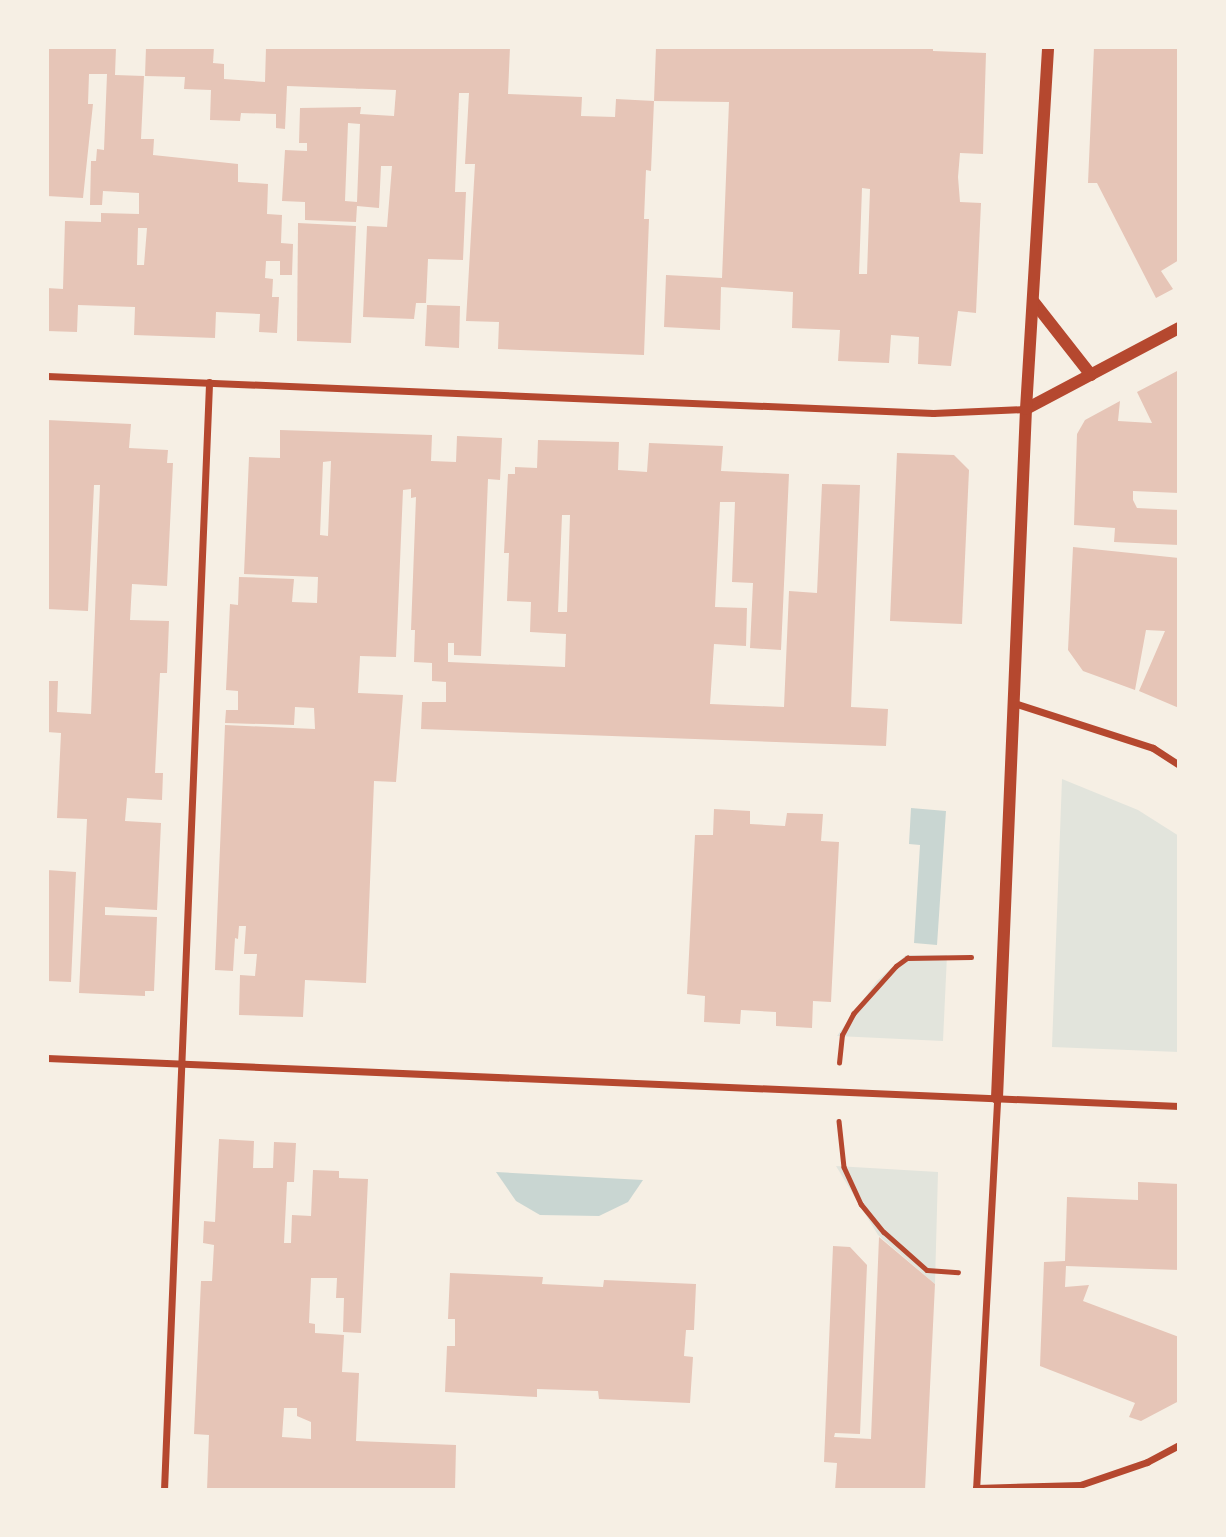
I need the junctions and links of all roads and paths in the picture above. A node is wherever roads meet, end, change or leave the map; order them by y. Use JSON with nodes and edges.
{"nodes":[{"id":1,"x":1048,"y":47,"type":"edge"},
{"id":2,"x":1033,"y":301,"type":"junction"},
{"id":3,"x":1179,"y":328,"type":"edge"},
{"id":4,"x":1091,"y":375,"type":"junction"},
{"id":5,"x":47,"y":376,"type":"edge"},
{"id":6,"x":209,"y":382,"type":"junction"},
{"id":7,"x":1026,"y":409,"type":"junction"},
{"id":8,"x":1014,"y":703,"type":"junction"},
{"id":9,"x":1179,"y":765,"type":"edge"},
{"id":10,"x":47,"y":1058,"type":"edge"},
{"id":11,"x":183,"y":1063,"type":"junction"},
{"id":12,"x":997,"y":1098,"type":"junction"},
{"id":13,"x":1179,"y":1106,"type":"edge"},
{"id":14,"x":1179,"y":1446,"type":"edge"},
{"id":15,"x":976,"y":1489,"type":"edge"},
{"id":16,"x":163,"y":1490,"type":"edge"}],
"edges":[{"from":1,"to":2,"type":"street"},
{"from":2,"to":4,"type":"street"},
{"from":2,"to":7,"type":"street"},
{"from":3,"to":4,"type":"street"},
{"from":4,"to":7,"type":"street"},
{"from":5,"to":6,"type":"street"},
{"from":6,"to":7,"type":"street"},
{"from":6,"to":11,"type":"street"},
{"from":7,"to":8,"type":"street"},
{"from":8,"to":9,"type":"street"},
{"from":8,"to":12,"type":"street"},
{"from":10,"to":11,"type":"street"},
{"from":11,"to":12,"type":"street"},
{"from":11,"to":16,"type":"street"},
{"from":12,"to":13,"type":"street"},
{"from":12,"to":15,"type":"street"},
{"from":14,"to":15,"type":"street"}]}
